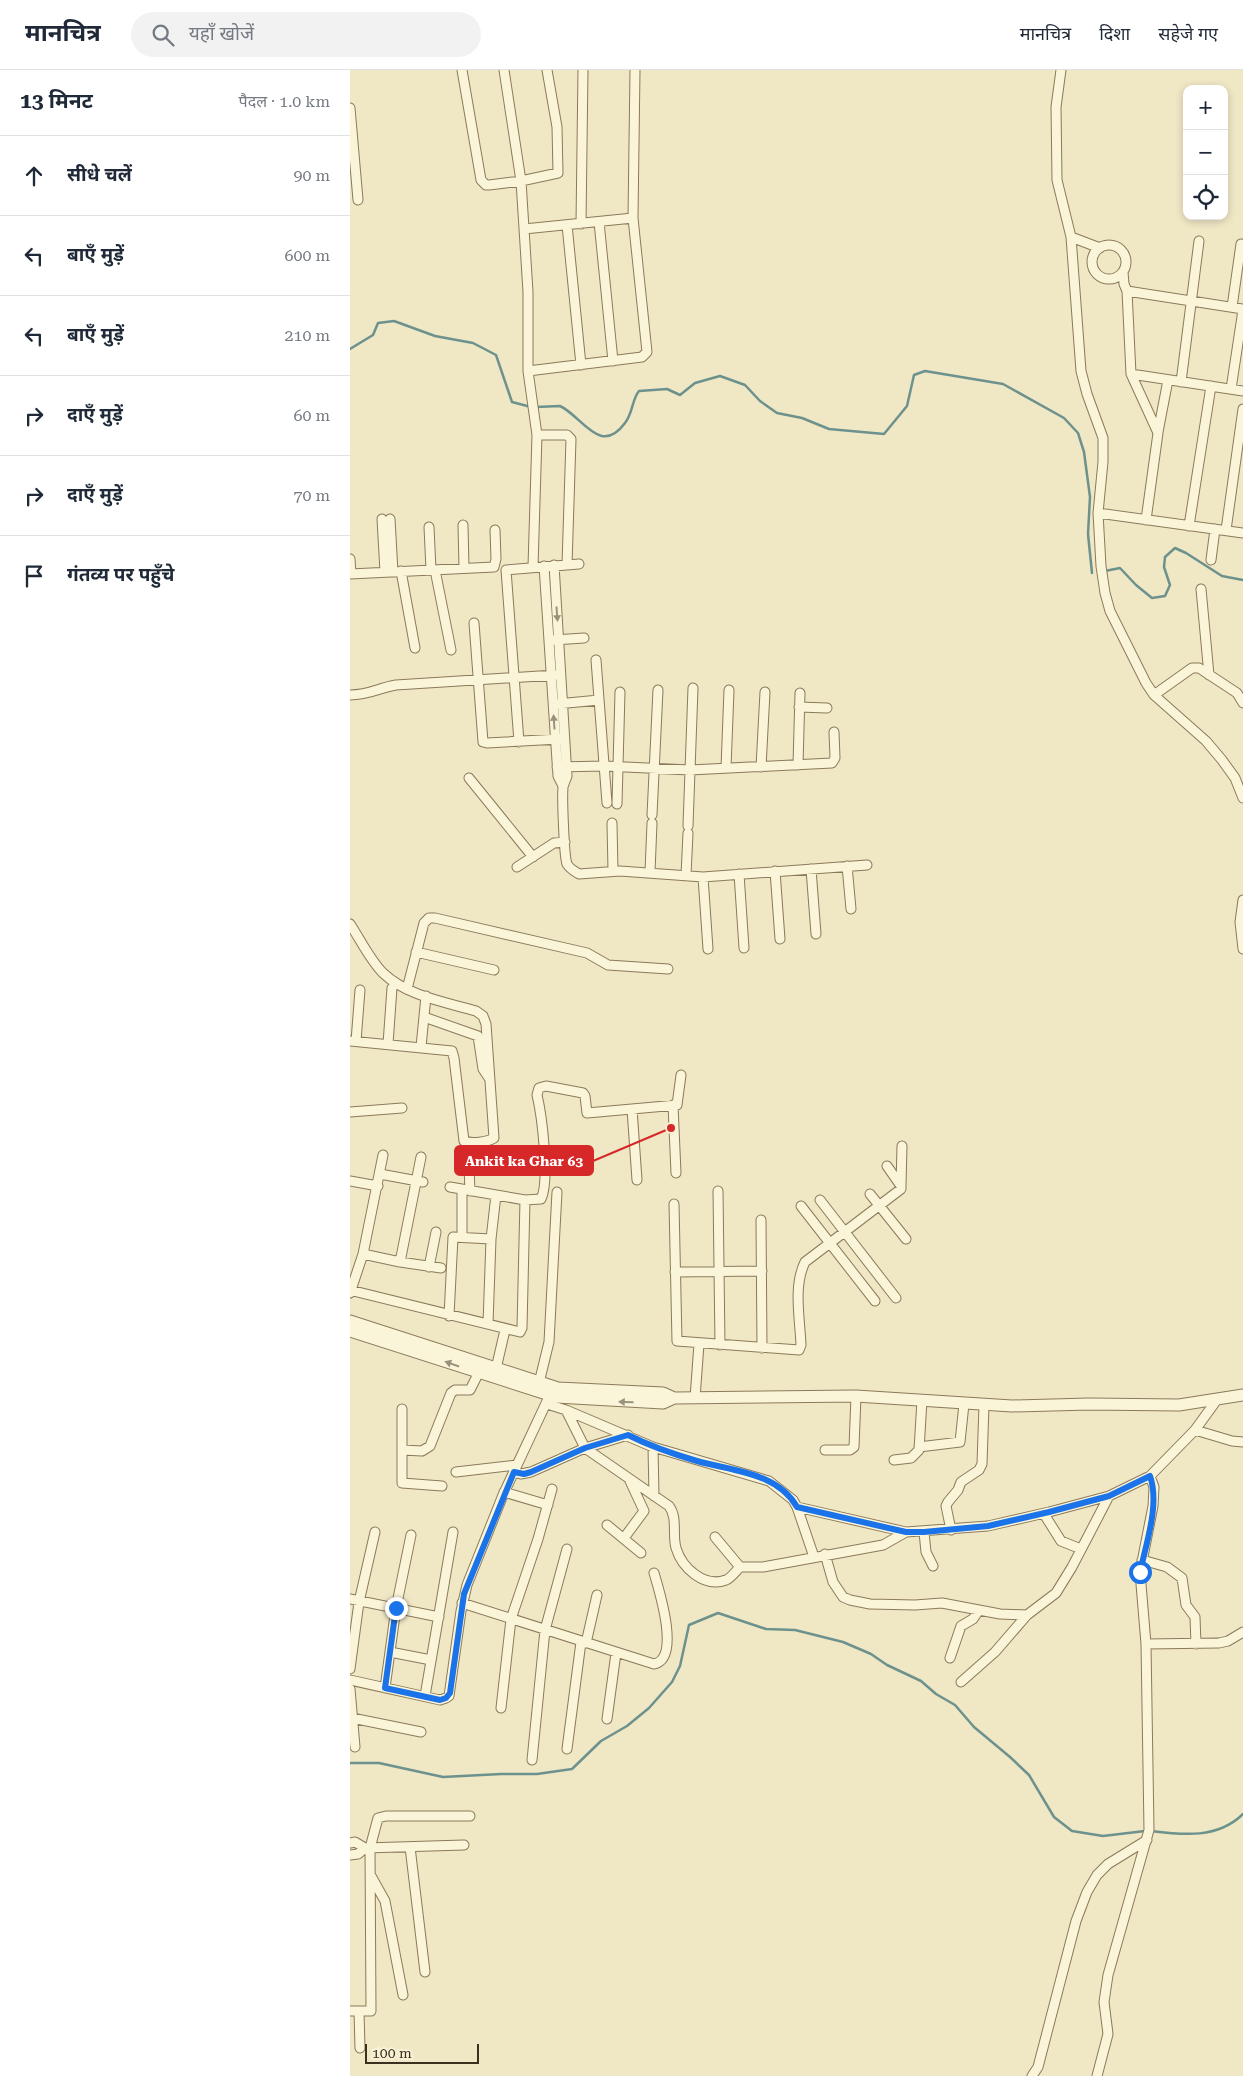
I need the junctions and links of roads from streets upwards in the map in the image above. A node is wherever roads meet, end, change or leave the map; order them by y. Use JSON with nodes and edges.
{"nodes":[{"id":1,"x":462,"y":70,"type":"edge"},
{"id":2,"x":504,"y":70,"type":"edge"},
{"id":3,"x":548,"y":70,"type":"edge"},
{"id":4,"x":583,"y":70,"type":"edge"},
{"id":5,"x":635,"y":70,"type":"edge"},
{"id":6,"x":1061,"y":70,"type":"edge"},
{"id":7,"x":350,"y":108,"type":"edge"},
{"id":8,"x":521,"y":181,"type":"junction"},
{"id":9,"x":358,"y":200,"type":"dead end"},
{"id":10,"x":633,"y":218,"type":"junction"},
{"id":11,"x":599,"y":222,"type":"junction"},
{"id":12,"x":581,"y":224,"type":"junction"},
{"id":13,"x":567,"y":226,"type":"junction"},
{"id":14,"x":524,"y":229,"type":"junction"},
{"id":15,"x":1071,"y":237,"type":"junction"},
{"id":16,"x":1199,"y":242,"type":"dead end"},
{"id":17,"x":1241,"y":244,"type":"dead end"},
{"id":18,"x":1100,"y":248,"type":"junction"},
{"id":19,"x":1123,"y":272,"type":"junction"},
{"id":20,"x":1114,"y":279,"type":"junction"},
{"id":21,"x":1126,"y":288,"type":"junction"},
{"id":22,"x":1192,"y":301,"type":"junction"},
{"id":23,"x":1232,"y":308,"type":"junction"},
{"id":24,"x":1243,"y":309,"type":"edge"},
{"id":25,"x":614,"y":361,"type":"junction"},
{"id":26,"x":581,"y":365,"type":"junction"},
{"id":27,"x":528,"y":371,"type":"junction"},
{"id":28,"x":1131,"y":374,"type":"junction"},
{"id":29,"x":1168,"y":380,"type":"junction"},
{"id":30,"x":1181,"y":382,"type":"junction"},
{"id":31,"x":1211,"y":386,"type":"junction"},
{"id":32,"x":1231,"y":389,"type":"junction"},
{"id":33,"x":1243,"y":391,"type":"edge"},
{"id":34,"x":1243,"y":409,"type":"edge"},
{"id":35,"x":1158,"y":433,"type":"junction"},
{"id":36,"x":537,"y":435,"type":"junction"},
{"id":37,"x":1098,"y":513,"type":"junction"},
{"id":38,"x":386,"y":519,"type":"dead end"},
{"id":39,"x":1146,"y":520,"type":"junction"},
{"id":40,"x":463,"y":525,"type":"dead end"},
{"id":41,"x":1189,"y":526,"type":"junction"},
{"id":42,"x":429,"y":528,"type":"dead end"},
{"id":43,"x":1215,"y":529,"type":"junction"},
{"id":44,"x":495,"y":530,"type":"dead end"},
{"id":45,"x":1226,"y":530,"type":"junction"},
{"id":46,"x":1243,"y":533,"type":"edge"},
{"id":47,"x":350,"y":559,"type":"edge"},
{"id":48,"x":1211,"y":560,"type":"dead end"},
{"id":49,"x":579,"y":564,"type":"dead end"},
{"id":50,"x":567,"y":565,"type":"junction"},
{"id":51,"x":533,"y":566,"type":"junction"},
{"id":52,"x":549,"y":566,"type":"junction"},
{"id":53,"x":464,"y":568,"type":"junction"},
{"id":54,"x":433,"y":570,"type":"junction"},
{"id":55,"x":393,"y":572,"type":"junction"},
{"id":56,"x":350,"y":574,"type":"edge"},
{"id":57,"x":1201,"y":589,"type":"dead end"},
{"id":58,"x":474,"y":623,"type":"dead end"},
{"id":59,"x":584,"y":638,"type":"dead end"},
{"id":60,"x":549,"y":640,"type":"junction"},
{"id":61,"x":559,"y":640,"type":"junction"},
{"id":62,"x":414,"y":648,"type":"dead end"},
{"id":63,"x":451,"y":650,"type":"dead end"},
{"id":64,"x":596,"y":660,"type":"dead end"},
{"id":65,"x":561,"y":674,"type":"junction"},
{"id":66,"x":551,"y":675,"type":"junction"},
{"id":67,"x":1209,"y":675,"type":"junction"},
{"id":68,"x":513,"y":678,"type":"junction"},
{"id":69,"x":478,"y":680,"type":"junction"},
{"id":70,"x":693,"y":688,"type":"dead end"},
{"id":71,"x":1243,"y":689,"type":"edge"},
{"id":72,"x":658,"y":690,"type":"dead end"},
{"id":73,"x":729,"y":690,"type":"dead end"},
{"id":74,"x":1233,"y":691,"type":"junction"},
{"id":75,"x":620,"y":692,"type":"dead end"},
{"id":76,"x":765,"y":692,"type":"dead end"},
{"id":77,"x":800,"y":693,"type":"dead end"},
{"id":78,"x":350,"y":695,"type":"edge"},
{"id":79,"x":1154,"y":695,"type":"junction"},
{"id":80,"x":599,"y":700,"type":"junction"},
{"id":81,"x":1243,"y":703,"type":"edge"},
{"id":82,"x":558,"y":704,"type":"junction"},
{"id":83,"x":799,"y":708,"type":"junction"},
{"id":84,"x":827,"y":708,"type":"dead end"},
{"id":85,"x":834,"y":732,"type":"dead end"},
{"id":86,"x":565,"y":739,"type":"junction"},
{"id":87,"x":555,"y":740,"type":"junction"},
{"id":88,"x":519,"y":742,"type":"junction"},
{"id":89,"x":798,"y":765,"type":"junction"},
{"id":90,"x":562,"y":766,"type":"junction"},
{"id":91,"x":604,"y":766,"type":"junction"},
{"id":92,"x":761,"y":766,"type":"junction"},
{"id":93,"x":618,"y":768,"type":"junction"},
{"id":94,"x":726,"y":768,"type":"junction"},
{"id":95,"x":654,"y":769,"type":"junction"},
{"id":96,"x":690,"y":770,"type":"junction"},
{"id":97,"x":469,"y":778,"type":"dead end"},
{"id":98,"x":1243,"y":798,"type":"edge"},
{"id":99,"x":607,"y":803,"type":"dead end"},
{"id":100,"x":617,"y":804,"type":"dead end"},
{"id":101,"x":612,"y":823,"type":"dead end"},
{"id":102,"x":565,"y":842,"type":"junction"},
{"id":103,"x":533,"y":857,"type":"junction"},
{"id":104,"x":867,"y":864,"type":"dead end"},
{"id":105,"x":847,"y":866,"type":"junction"},
{"id":106,"x":517,"y":868,"type":"dead end"},
{"id":107,"x":811,"y":869,"type":"junction"},
{"id":108,"x":613,"y":871,"type":"junction"},
{"id":109,"x":775,"y":871,"type":"junction"},
{"id":110,"x":650,"y":872,"type":"junction"},
{"id":111,"x":739,"y":874,"type":"junction"},
{"id":112,"x":686,"y":875,"type":"junction"},
{"id":113,"x":703,"y":877,"type":"junction"},
{"id":114,"x":1243,"y":900,"type":"edge"},
{"id":115,"x":851,"y":910,"type":"dead end"},
{"id":116,"x":350,"y":924,"type":"edge"},
{"id":117,"x":816,"y":934,"type":"dead end"},
{"id":118,"x":780,"y":938,"type":"dead end"},
{"id":119,"x":744,"y":948,"type":"dead end"},
{"id":120,"x":1243,"y":948,"type":"edge"},
{"id":121,"x":708,"y":949,"type":"dead end"},
{"id":122,"x":416,"y":952,"type":"junction"},
{"id":123,"x":668,"y":969,"type":"dead end"},
{"id":124,"x":494,"y":970,"type":"dead end"},
{"id":125,"x":392,"y":988,"type":"dead end"},
{"id":126,"x":407,"y":989,"type":"junction"},
{"id":127,"x":360,"y":990,"type":"dead end"},
{"id":128,"x":426,"y":996,"type":"junction"},
{"id":129,"x":424,"y":1017,"type":"junction"},
{"id":130,"x":353,"y":1041,"type":"edge"},
{"id":131,"x":388,"y":1044,"type":"junction"},
{"id":132,"x":421,"y":1047,"type":"junction"},
{"id":133,"x":680,"y":1075,"type":"dead end"},
{"id":134,"x":490,"y":1080,"type":"junction"},
{"id":135,"x":673,"y":1105,"type":"junction"},
{"id":136,"x":402,"y":1108,"type":"dead end"},
{"id":137,"x":632,"y":1109,"type":"junction"},
{"id":138,"x":350,"y":1112,"type":"edge"},
{"id":139,"x":468,"y":1143,"type":"junction"},
{"id":140,"x":902,"y":1146,"type":"dead end"},
{"id":141,"x":383,"y":1155,"type":"dead end"},
{"id":142,"x":421,"y":1157,"type":"dead end"},
{"id":143,"x":887,"y":1166,"type":"dead end"},
{"id":144,"x":676,"y":1173,"type":"dead end"},
{"id":145,"x":380,"y":1174,"type":"junction"},
{"id":146,"x":637,"y":1180,"type":"dead end"},
{"id":147,"x":350,"y":1181,"type":"edge"},
{"id":148,"x":420,"y":1181,"type":"junction"},
{"id":149,"x":378,"y":1186,"type":"junction"},
{"id":150,"x":902,"y":1186,"type":"junction"},
{"id":151,"x":450,"y":1187,"type":"dead end"},
{"id":152,"x":466,"y":1191,"type":"junction"},
{"id":153,"x":718,"y":1191,"type":"dead end"},
{"id":154,"x":557,"y":1192,"type":"dead end"},
{"id":155,"x":870,"y":1194,"type":"dead end"},
{"id":156,"x":496,"y":1195,"type":"junction"},
{"id":157,"x":525,"y":1200,"type":"junction"},
{"id":158,"x":820,"y":1200,"type":"dead end"},
{"id":159,"x":674,"y":1204,"type":"dead end"},
{"id":160,"x":802,"y":1206,"type":"dead end"},
{"id":161,"x":880,"y":1206,"type":"junction"},
{"id":162,"x":761,"y":1220,"type":"dead end"},
{"id":163,"x":436,"y":1232,"type":"dead end"},
{"id":164,"x":845,"y":1232,"type":"junction"},
{"id":165,"x":462,"y":1236,"type":"junction"},
{"id":166,"x":491,"y":1239,"type":"junction"},
{"id":167,"x":906,"y":1239,"type":"dead end"},
{"id":168,"x":830,"y":1243,"type":"junction"},
{"id":169,"x":363,"y":1254,"type":"junction"},
{"id":170,"x":400,"y":1262,"type":"junction"},
{"id":171,"x":429,"y":1267,"type":"junction"},
{"id":172,"x":441,"y":1268,"type":"dead end"},
{"id":173,"x":762,"y":1270,"type":"junction"},
{"id":174,"x":675,"y":1272,"type":"junction"},
{"id":175,"x":719,"y":1272,"type":"junction"},
{"id":176,"x":351,"y":1291,"type":"edge"},
{"id":177,"x":896,"y":1298,"type":"dead end"},
{"id":178,"x":875,"y":1301,"type":"dead end"},
{"id":179,"x":449,"y":1316,"type":"junction"},
{"id":180,"x":350,"y":1321,"type":"edge"},
{"id":181,"x":488,"y":1324,"type":"junction"},
{"id":182,"x":505,"y":1330,"type":"junction"},
{"id":183,"x":350,"y":1331,"type":"edge"},
{"id":184,"x":699,"y":1344,"type":"junction"},
{"id":185,"x":720,"y":1345,"type":"junction"},
{"id":186,"x":762,"y":1348,"type":"junction"},
{"id":187,"x":481,"y":1368,"type":"junction"},
{"id":188,"x":495,"y":1373,"type":"junction"},
{"id":189,"x":537,"y":1388,"type":"junction"},
{"id":190,"x":549,"y":1395,"type":"junction"},
{"id":191,"x":1243,"y":1395,"type":"edge"},
{"id":192,"x":856,"y":1396,"type":"junction"},
{"id":193,"x":695,"y":1398,"type":"junction"},
{"id":194,"x":922,"y":1400,"type":"junction"},
{"id":195,"x":1216,"y":1401,"type":"junction"},
{"id":196,"x":964,"y":1404,"type":"junction"},
{"id":197,"x":984,"y":1405,"type":"junction"},
{"id":198,"x":402,"y":1409,"type":"dead end"},
{"id":199,"x":566,"y":1410,"type":"junction"},
{"id":200,"x":1195,"y":1430,"type":"junction"},
{"id":201,"x":628,"y":1435,"type":"junction"},
{"id":202,"x":1243,"y":1442,"type":"edge"},
{"id":203,"x":653,"y":1447,"type":"junction"},
{"id":204,"x":919,"y":1447,"type":"junction"},
{"id":205,"x":585,"y":1448,"type":"junction"},
{"id":206,"x":402,"y":1450,"type":"junction"},
{"id":207,"x":824,"y":1450,"type":"dead end"},
{"id":208,"x":894,"y":1460,"type":"dead end"},
{"id":209,"x":515,"y":1468,"type":"junction"},
{"id":210,"x":456,"y":1472,"type":"dead end"},
{"id":211,"x":1150,"y":1476,"type":"junction"},
{"id":212,"x":630,"y":1481,"type":"junction"},
{"id":213,"x":442,"y":1486,"type":"dead end"},
{"id":214,"x":552,"y":1489,"type":"dead end"},
{"id":215,"x":504,"y":1492,"type":"junction"},
{"id":216,"x":654,"y":1496,"type":"junction"},
{"id":217,"x":1109,"y":1496,"type":"junction"},
{"id":218,"x":548,"y":1505,"type":"junction"},
{"id":219,"x":797,"y":1507,"type":"junction"},
{"id":220,"x":1044,"y":1514,"type":"junction"},
{"id":221,"x":608,"y":1524,"type":"dead end"},
{"id":222,"x":951,"y":1530,"type":"junction"},
{"id":223,"x":376,"y":1532,"type":"dead end"},
{"id":224,"x":453,"y":1532,"type":"dead end"},
{"id":225,"x":906,"y":1532,"type":"junction"},
{"id":226,"x":924,"y":1532,"type":"junction"},
{"id":227,"x":411,"y":1535,"type":"dead end"},
{"id":228,"x":715,"y":1537,"type":"dead end"},
{"id":229,"x":624,"y":1538,"type":"junction"},
{"id":230,"x":1081,"y":1548,"type":"junction"},
{"id":231,"x":567,"y":1550,"type":"dead end"},
{"id":232,"x":641,"y":1553,"type":"dead end"},
{"id":233,"x":825,"y":1554,"type":"junction"},
{"id":234,"x":814,"y":1557,"type":"junction"},
{"id":235,"x":1142,"y":1560,"type":"junction"},
{"id":236,"x":933,"y":1566,"type":"dead end"},
{"id":237,"x":740,"y":1567,"type":"junction"},
{"id":238,"x":654,"y":1573,"type":"dead end"},
{"id":239,"x":597,"y":1595,"type":"dead end"},
{"id":240,"x":354,"y":1601,"type":"edge"},
{"id":241,"x":462,"y":1602,"type":"junction"},
{"id":242,"x":396,"y":1608,"type":"junction"},
{"id":243,"x":978,"y":1610,"type":"junction"},
{"id":244,"x":1028,"y":1615,"type":"junction"},
{"id":245,"x":438,"y":1617,"type":"junction"},
{"id":246,"x":511,"y":1619,"type":"junction"},
{"id":247,"x":545,"y":1630,"type":"junction"},
{"id":248,"x":1243,"y":1632,"type":"edge"},
{"id":249,"x":584,"y":1643,"type":"junction"},
{"id":250,"x":1146,"y":1644,"type":"junction"},
{"id":251,"x":1196,"y":1644,"type":"junction"},
{"id":252,"x":390,"y":1652,"type":"junction"},
{"id":253,"x":616,"y":1653,"type":"junction"},
{"id":254,"x":950,"y":1658,"type":"dead end"},
{"id":255,"x":431,"y":1660,"type":"junction"},
{"id":256,"x":350,"y":1669,"type":"edge"},
{"id":257,"x":350,"y":1680,"type":"edge"},
{"id":258,"x":961,"y":1682,"type":"dead end"},
{"id":259,"x":385,"y":1688,"type":"junction"},
{"id":260,"x":350,"y":1689,"type":"edge"},
{"id":261,"x":425,"y":1696,"type":"junction"},
{"id":262,"x":501,"y":1708,"type":"dead end"},
{"id":263,"x":351,"y":1711,"type":"edge"},
{"id":264,"x":607,"y":1719,"type":"dead end"},
{"id":265,"x":421,"y":1732,"type":"dead end"},
{"id":266,"x":355,"y":1748,"type":"dead end"},
{"id":267,"x":567,"y":1749,"type":"dead end"},
{"id":268,"x":532,"y":1760,"type":"dead end"},
{"id":269,"x":470,"y":1816,"type":"dead end"},
{"id":270,"x":1147,"y":1840,"type":"junction"},
{"id":271,"x":350,"y":1843,"type":"edge"},
{"id":272,"x":464,"y":1846,"type":"dead end"},
{"id":273,"x":410,"y":1847,"type":"junction"},
{"id":274,"x":367,"y":1848,"type":"junction"},
{"id":275,"x":350,"y":1854,"type":"edge"},
{"id":276,"x":371,"y":1876,"type":"junction"},
{"id":277,"x":425,"y":1972,"type":"dead end"},
{"id":278,"x":402,"y":1995,"type":"dead end"},
{"id":279,"x":355,"y":2011,"type":"edge"},
{"id":280,"x":360,"y":2048,"type":"dead end"},
{"id":281,"x":1032,"y":2076,"type":"edge"},
{"id":282,"x":1097,"y":2076,"type":"edge"}],
"edges":[{"from":1,"to":8,"type":"street"},
{"from":2,"to":8,"type":"street"},
{"from":3,"to":8,"type":"street"},
{"from":4,"to":12,"type":"street"},
{"from":5,"to":10,"type":"street"},
{"from":6,"to":15,"type":"street"},
{"from":7,"to":9,"type":"street"},
{"from":8,"to":14,"type":"street"},
{"from":10,"to":11,"type":"street"},
{"from":10,"to":25,"type":"street"},
{"from":11,"to":12,"type":"street"},
{"from":11,"to":25,"type":"street"},
{"from":12,"to":13,"type":"street"},
{"from":13,"to":14,"type":"street"},
{"from":13,"to":26,"type":"street"},
{"from":14,"to":27,"type":"street"},
{"from":15,"to":18,"type":"street"},
{"from":15,"to":37,"type":"street"},
{"from":16,"to":22,"type":"street"},
{"from":17,"to":23,"type":"street"},
{"from":18,"to":19,"type":"street"},
{"from":18,"to":20,"type":"street"},
{"from":19,"to":20,"type":"street"},
{"from":19,"to":21,"type":"street"},
{"from":20,"to":21,"type":"street"},
{"from":21,"to":22,"type":"street"},
{"from":21,"to":28,"type":"street"},
{"from":22,"to":23,"type":"street"},
{"from":22,"to":30,"type":"street"},
{"from":23,"to":24,"type":"street"},
{"from":24,"to":32,"type":"street"},
{"from":25,"to":26,"type":"street"},
{"from":26,"to":27,"type":"street"},
{"from":27,"to":36,"type":"street"},
{"from":28,"to":29,"type":"street"},
{"from":28,"to":35,"type":"street"},
{"from":29,"to":30,"type":"street"},
{"from":29,"to":35,"type":"street"},
{"from":30,"to":31,"type":"street"},
{"from":31,"to":32,"type":"street"},
{"from":31,"to":41,"type":"street"},
{"from":32,"to":33,"type":"street"},
{"from":34,"to":45,"type":"street"},
{"from":35,"to":39,"type":"street"},
{"from":36,"to":50,"type":"street"},
{"from":36,"to":51,"type":"street"},
{"from":37,"to":39,"type":"street"},
{"from":37,"to":79,"type":"street"},
{"from":38,"to":55,"type":"street"},
{"from":39,"to":41,"type":"street"},
{"from":40,"to":53,"type":"street"},
{"from":41,"to":43,"type":"street"},
{"from":42,"to":54,"type":"street"},
{"from":43,"to":45,"type":"street"},
{"from":43,"to":48,"type":"street"},
{"from":44,"to":53,"type":"street"},
{"from":45,"to":46,"type":"street"},
{"from":47,"to":56,"type":"street"},
{"from":49,"to":50,"type":"street"},
{"from":50,"to":52,"type":"street"},
{"from":51,"to":52,"type":"street"},
{"from":51,"to":68,"type":"street"},
{"from":52,"to":60,"type":"street"},
{"from":52,"to":61,"type":"street","one_way":true},
{"from":53,"to":54,"type":"street"},
{"from":54,"to":55,"type":"street"},
{"from":54,"to":63,"type":"street"},
{"from":55,"to":56,"type":"street"},
{"from":55,"to":62,"type":"street"},
{"from":57,"to":67,"type":"street"},
{"from":58,"to":69,"type":"street"},
{"from":59,"to":61,"type":"street"},
{"from":60,"to":61,"type":"street"},
{"from":60,"to":66,"type":"street"},
{"from":61,"to":65,"type":"street"},
{"from":64,"to":80,"type":"street"},
{"from":65,"to":66,"type":"street"},
{"from":65,"to":82,"type":"street"},
{"from":66,"to":68,"type":"street"},
{"from":66,"to":82,"type":"street"},
{"from":67,"to":74,"type":"street"},
{"from":67,"to":79,"type":"street"},
{"from":68,"to":69,"type":"street"},
{"from":68,"to":88,"type":"street"},
{"from":69,"to":78,"type":"street"},
{"from":69,"to":88,"type":"street"},
{"from":70,"to":96,"type":"street"},
{"from":71,"to":74,"type":"street"},
{"from":72,"to":95,"type":"street"},
{"from":73,"to":94,"type":"street"},
{"from":74,"to":81,"type":"street"},
{"from":75,"to":93,"type":"street"},
{"from":76,"to":92,"type":"street"},
{"from":77,"to":83,"type":"street"},
{"from":79,"to":98,"type":"street"},
{"from":80,"to":82,"type":"street"},
{"from":80,"to":91,"type":"street"},
{"from":82,"to":86,"type":"street"},
{"from":87,"to":82,"type":"street","one_way":true},
{"from":83,"to":84,"type":"street"},
{"from":83,"to":89,"type":"street"},
{"from":85,"to":89,"type":"street"},
{"from":86,"to":87,"type":"street"},
{"from":86,"to":90,"type":"street"},
{"from":87,"to":88,"type":"street"},
{"from":87,"to":90,"type":"street"},
{"from":89,"to":92,"type":"street"},
{"from":90,"to":91,"type":"street"},
{"from":90,"to":102,"type":"street"},
{"from":91,"to":93,"type":"street"},
{"from":91,"to":99,"type":"street"},
{"from":92,"to":94,"type":"street"},
{"from":93,"to":95,"type":"street"},
{"from":93,"to":100,"type":"street"},
{"from":94,"to":96,"type":"street"},
{"from":95,"to":96,"type":"street"},
{"from":95,"to":110,"type":"street"},
{"from":96,"to":112,"type":"street"},
{"from":97,"to":103,"type":"street"},
{"from":101,"to":108,"type":"street"},
{"from":102,"to":103,"type":"street"},
{"from":102,"to":108,"type":"street"},
{"from":103,"to":106,"type":"street"},
{"from":104,"to":105,"type":"street"},
{"from":105,"to":107,"type":"street"},
{"from":105,"to":115,"type":"street"},
{"from":107,"to":109,"type":"street"},
{"from":107,"to":117,"type":"street"},
{"from":108,"to":110,"type":"street"},
{"from":109,"to":111,"type":"street"},
{"from":109,"to":118,"type":"street"},
{"from":110,"to":112,"type":"street"},
{"from":111,"to":113,"type":"street"},
{"from":111,"to":119,"type":"street"},
{"from":112,"to":113,"type":"street"},
{"from":113,"to":121,"type":"street"},
{"from":114,"to":120,"type":"street"},
{"from":116,"to":126,"type":"street"},
{"from":122,"to":123,"type":"street"},
{"from":122,"to":124,"type":"street"},
{"from":122,"to":126,"type":"street"},
{"from":125,"to":131,"type":"street"},
{"from":126,"to":128,"type":"street"},
{"from":127,"to":130,"type":"street"},
{"from":128,"to":129,"type":"street"},
{"from":128,"to":134,"type":"street"},
{"from":129,"to":132,"type":"street"},
{"from":129,"to":134,"type":"street"},
{"from":130,"to":131,"type":"street"},
{"from":131,"to":132,"type":"street"},
{"from":132,"to":139,"type":"street"},
{"from":133,"to":135,"type":"street"},
{"from":134,"to":139,"type":"street"},
{"from":135,"to":137,"type":"street"},
{"from":135,"to":144,"type":"street"},
{"from":136,"to":138,"type":"street"},
{"from":137,"to":146,"type":"street"},
{"from":137,"to":157,"type":"street"},
{"from":139,"to":152,"type":"street"},
{"from":140,"to":150,"type":"street"},
{"from":141,"to":145,"type":"street"},
{"from":142,"to":148,"type":"street"},
{"from":143,"to":150,"type":"street"},
{"from":145,"to":148,"type":"street"},
{"from":145,"to":149,"type":"street"},
{"from":147,"to":149,"type":"street"},
{"from":148,"to":170,"type":"street"},
{"from":149,"to":169,"type":"street"},
{"from":150,"to":161,"type":"street"},
{"from":151,"to":152,"type":"street"},
{"from":152,"to":156,"type":"street"},
{"from":152,"to":165,"type":"street"},
{"from":153,"to":175,"type":"street"},
{"from":154,"to":189,"type":"street"},
{"from":155,"to":161,"type":"street"},
{"from":156,"to":157,"type":"street"},
{"from":156,"to":166,"type":"street"},
{"from":157,"to":182,"type":"street"},
{"from":158,"to":164,"type":"street"},
{"from":159,"to":174,"type":"street"},
{"from":160,"to":168,"type":"street"},
{"from":161,"to":164,"type":"street"},
{"from":161,"to":167,"type":"street"},
{"from":162,"to":173,"type":"street"},
{"from":163,"to":171,"type":"street"},
{"from":164,"to":168,"type":"street"},
{"from":164,"to":177,"type":"street"},
{"from":165,"to":166,"type":"street"},
{"from":165,"to":179,"type":"street"},
{"from":166,"to":181,"type":"street"},
{"from":168,"to":178,"type":"street"},
{"from":168,"to":186,"type":"street"},
{"from":169,"to":170,"type":"street"},
{"from":169,"to":176,"type":"street"},
{"from":170,"to":171,"type":"street"},
{"from":171,"to":172,"type":"street"},
{"from":173,"to":175,"type":"street"},
{"from":173,"to":186,"type":"street"},
{"from":174,"to":175,"type":"street"},
{"from":174,"to":184,"type":"street"},
{"from":175,"to":185,"type":"street"},
{"from":176,"to":179,"type":"street"},
{"from":179,"to":181,"type":"street"},
{"from":180,"to":187,"type":"street"},
{"from":181,"to":182,"type":"street"},
{"from":182,"to":188,"type":"street"},
{"from":187,"to":183,"type":"street","one_way":true},
{"from":184,"to":185,"type":"street"},
{"from":184,"to":193,"type":"street"},
{"from":185,"to":186,"type":"street"},
{"from":187,"to":188,"type":"street"},
{"from":187,"to":206,"type":"street"},
{"from":188,"to":189,"type":"street"},
{"from":189,"to":190,"type":"street"},
{"from":190,"to":193,"type":"street"},
{"from":190,"to":199,"type":"street"},
{"from":190,"to":209,"type":"street"},
{"from":191,"to":195,"type":"street"},
{"from":192,"to":193,"type":"street"},
{"from":192,"to":194,"type":"street"},
{"from":192,"to":207,"type":"street"},
{"from":194,"to":196,"type":"street"},
{"from":194,"to":204,"type":"street"},
{"from":195,"to":197,"type":"street"},
{"from":195,"to":200,"type":"street"},
{"from":196,"to":197,"type":"street"},
{"from":196,"to":204,"type":"street"},
{"from":197,"to":222,"type":"street"},
{"from":198,"to":206,"type":"street"},
{"from":199,"to":201,"type":"street"},
{"from":199,"to":205,"type":"street"},
{"from":200,"to":202,"type":"street"},
{"from":200,"to":211,"type":"street"},
{"from":201,"to":203,"type":"street"},
{"from":201,"to":205,"type":"street"},
{"from":203,"to":216,"type":"street"},
{"from":203,"to":219,"type":"street"},
{"from":204,"to":208,"type":"street"},
{"from":205,"to":209,"type":"street"},
{"from":205,"to":212,"type":"street"},
{"from":206,"to":213,"type":"street"},
{"from":209,"to":210,"type":"street"},
{"from":209,"to":215,"type":"street"},
{"from":211,"to":217,"type":"street"},
{"from":211,"to":235,"type":"street"},
{"from":212,"to":216,"type":"street"},
{"from":212,"to":229,"type":"street"},
{"from":214,"to":218,"type":"street"},
{"from":215,"to":218,"type":"street"},
{"from":215,"to":241,"type":"street"},
{"from":216,"to":237,"type":"street"},
{"from":217,"to":220,"type":"street"},
{"from":217,"to":230,"type":"street"},
{"from":218,"to":246,"type":"street"},
{"from":219,"to":225,"type":"street"},
{"from":219,"to":234,"type":"street"},
{"from":220,"to":222,"type":"street"},
{"from":220,"to":230,"type":"street"},
{"from":221,"to":229,"type":"street"},
{"from":222,"to":226,"type":"street"},
{"from":223,"to":240,"type":"street"},
{"from":224,"to":245,"type":"street"},
{"from":225,"to":226,"type":"street"},
{"from":225,"to":233,"type":"street"},
{"from":226,"to":236,"type":"street"},
{"from":227,"to":242,"type":"street"},
{"from":228,"to":237,"type":"street"},
{"from":229,"to":232,"type":"street"},
{"from":230,"to":244,"type":"street"},
{"from":231,"to":247,"type":"street"},
{"from":233,"to":234,"type":"street"},
{"from":233,"to":243,"type":"street"},
{"from":234,"to":237,"type":"street"},
{"from":235,"to":250,"type":"street"},
{"from":235,"to":251,"type":"street"},
{"from":238,"to":253,"type":"street"},
{"from":239,"to":249,"type":"street"},
{"from":240,"to":242,"type":"street"},
{"from":240,"to":256,"type":"street"},
{"from":241,"to":246,"type":"street"},
{"from":241,"to":261,"type":"street"},
{"from":242,"to":245,"type":"street"},
{"from":242,"to":252,"type":"street"},
{"from":243,"to":244,"type":"street"},
{"from":243,"to":254,"type":"street"},
{"from":244,"to":258,"type":"street"},
{"from":245,"to":255,"type":"street"},
{"from":246,"to":247,"type":"street"},
{"from":246,"to":262,"type":"street"},
{"from":247,"to":249,"type":"street"},
{"from":247,"to":268,"type":"street"},
{"from":248,"to":251,"type":"street"},
{"from":249,"to":253,"type":"street"},
{"from":249,"to":267,"type":"street"},
{"from":250,"to":251,"type":"street"},
{"from":250,"to":270,"type":"street"},
{"from":252,"to":255,"type":"street"},
{"from":252,"to":259,"type":"street"},
{"from":253,"to":264,"type":"street"},
{"from":255,"to":261,"type":"street"},
{"from":257,"to":259,"type":"street"},
{"from":259,"to":261,"type":"street"},
{"from":260,"to":263,"type":"street"},
{"from":263,"to":265,"type":"street"},
{"from":263,"to":266,"type":"street"},
{"from":269,"to":274,"type":"street"},
{"from":270,"to":281,"type":"street"},
{"from":270,"to":282,"type":"street"},
{"from":271,"to":274,"type":"street"},
{"from":272,"to":273,"type":"street"},
{"from":273,"to":274,"type":"street"},
{"from":273,"to":277,"type":"street"},
{"from":274,"to":275,"type":"street"},
{"from":274,"to":276,"type":"street"},
{"from":276,"to":278,"type":"street"},
{"from":276,"to":279,"type":"street"},
{"from":279,"to":280,"type":"street"}]}
